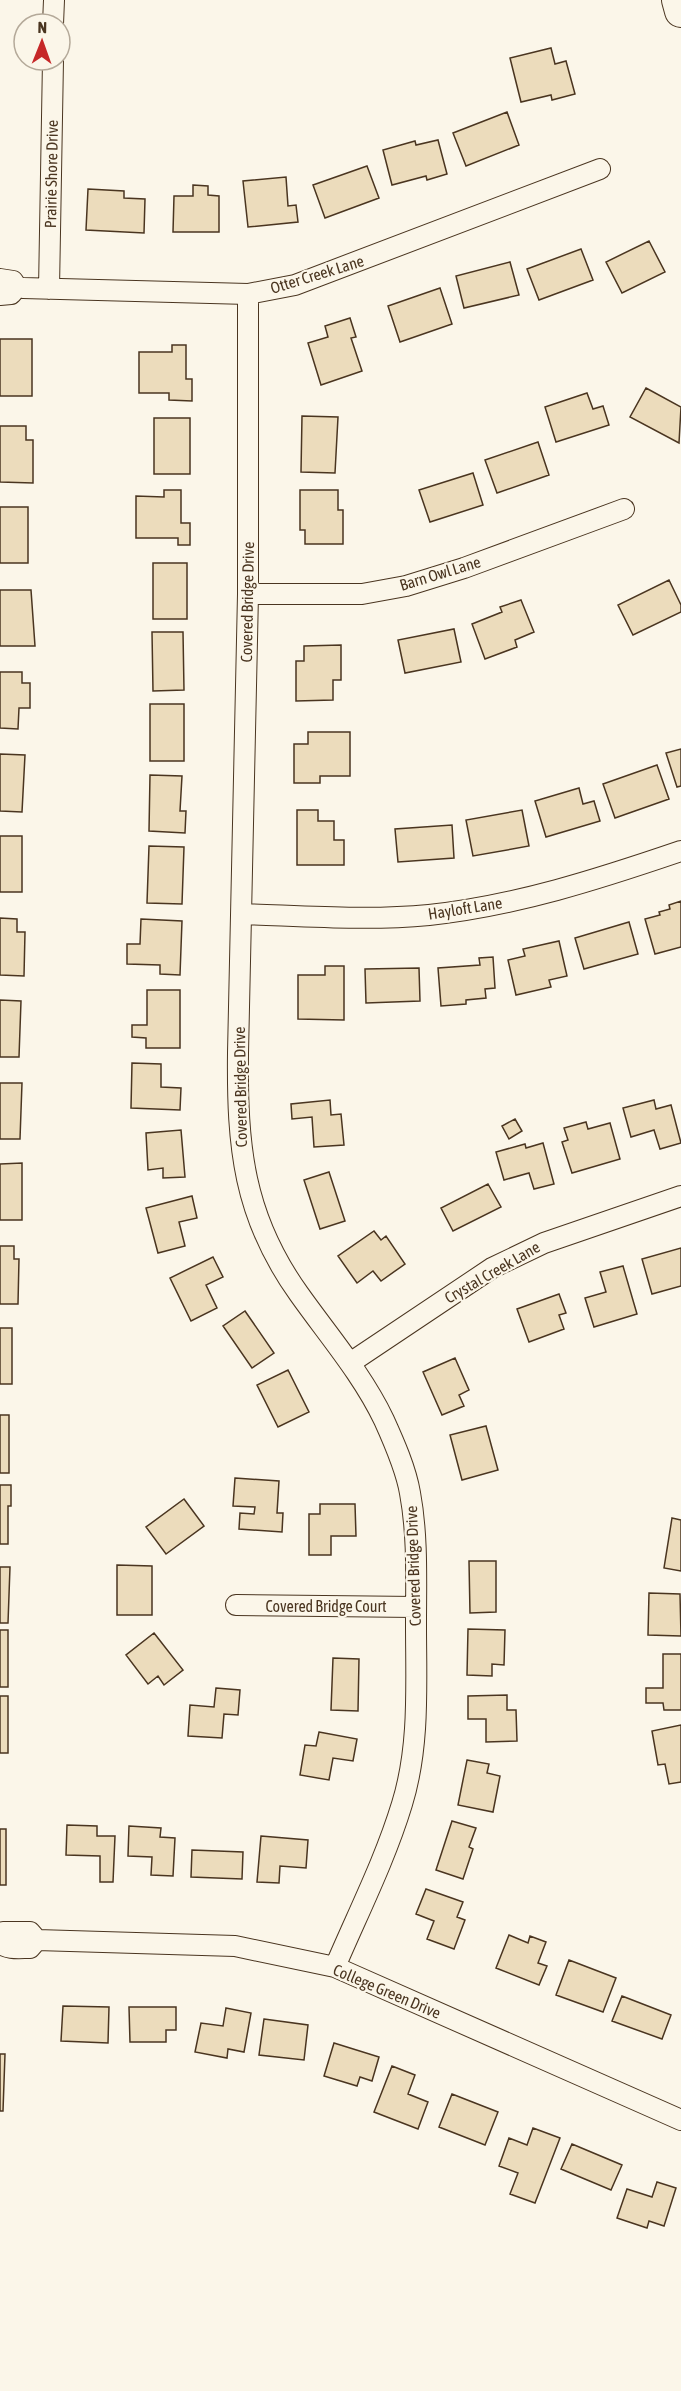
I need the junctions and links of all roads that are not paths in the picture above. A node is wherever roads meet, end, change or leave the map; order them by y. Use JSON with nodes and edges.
{"nodes":[{"id":1,"x":678,"y":0,"type":"edge"},
{"id":2,"x":681,"y":11,"type":"edge"},
{"id":3,"x":53,"y":72,"type":"edge"},
{"id":4,"x":600,"y":170,"type":"dead end"},
{"id":5,"x":6,"y":287,"type":"edge"},
{"id":6,"x":49,"y":289,"type":"junction"},
{"id":7,"x":248,"y":294,"type":"junction"},
{"id":8,"x":624,"y":509,"type":"dead end"},
{"id":9,"x":248,"y":594,"type":"junction"},
{"id":10,"x":681,"y":851,"type":"edge"},
{"id":11,"x":242,"y":914,"type":"junction"},
{"id":12,"x":681,"y":1196,"type":"edge"},
{"id":13,"x":350,"y":1362,"type":"junction"},
{"id":14,"x":236,"y":1605,"type":"dead end"},
{"id":15,"x":416,"y":1606,"type":"junction"},
{"id":16,"x":0,"y":1935,"type":"edge"},
{"id":17,"x":37,"y":1940,"type":"junction"},
{"id":18,"x":0,"y":1943,"type":"edge"},
{"id":19,"x":335,"y":1967,"type":"junction"},
{"id":20,"x":681,"y":2120,"type":"edge"}],
"edges":[{"from":1,"to":2,"type":"main road"},
{"from":3,"to":6,"type":"street","name":"Prairie Shore Drive"},
{"from":4,"to":7,"type":"street","name":"Otter Creek Lane"},
{"from":5,"to":6,"type":"street","name":"Otter Creek Lane"},
{"from":6,"to":7,"type":"street","name":"Otter Creek Lane"},
{"from":7,"to":9,"type":"street","name":"Covered Bridge Drive"},
{"from":8,"to":9,"type":"street","name":"Barn Owl Lane"},
{"from":9,"to":11,"type":"street","name":"Covered Bridge Drive"},
{"from":10,"to":11,"type":"street","name":"Hayloft Lane"},
{"from":11,"to":13,"type":"street","name":"Covered Bridge Drive"},
{"from":12,"to":13,"type":"street","name":"Crystal Creek Lane"},
{"from":13,"to":15,"type":"street","name":"Covered Bridge Drive"},
{"from":14,"to":15,"type":"street","name":"Covered Bridge Court"},
{"from":15,"to":19,"type":"street","name":"Covered Bridge Drive"},
{"from":16,"to":17,"type":"street","name":"College Green Drive"},
{"from":17,"to":18,"type":"street","name":"College Green Drive"},
{"from":17,"to":19,"type":"street","name":"College Green Drive"},
{"from":19,"to":20,"type":"street","name":"College Green Drive"}]}
